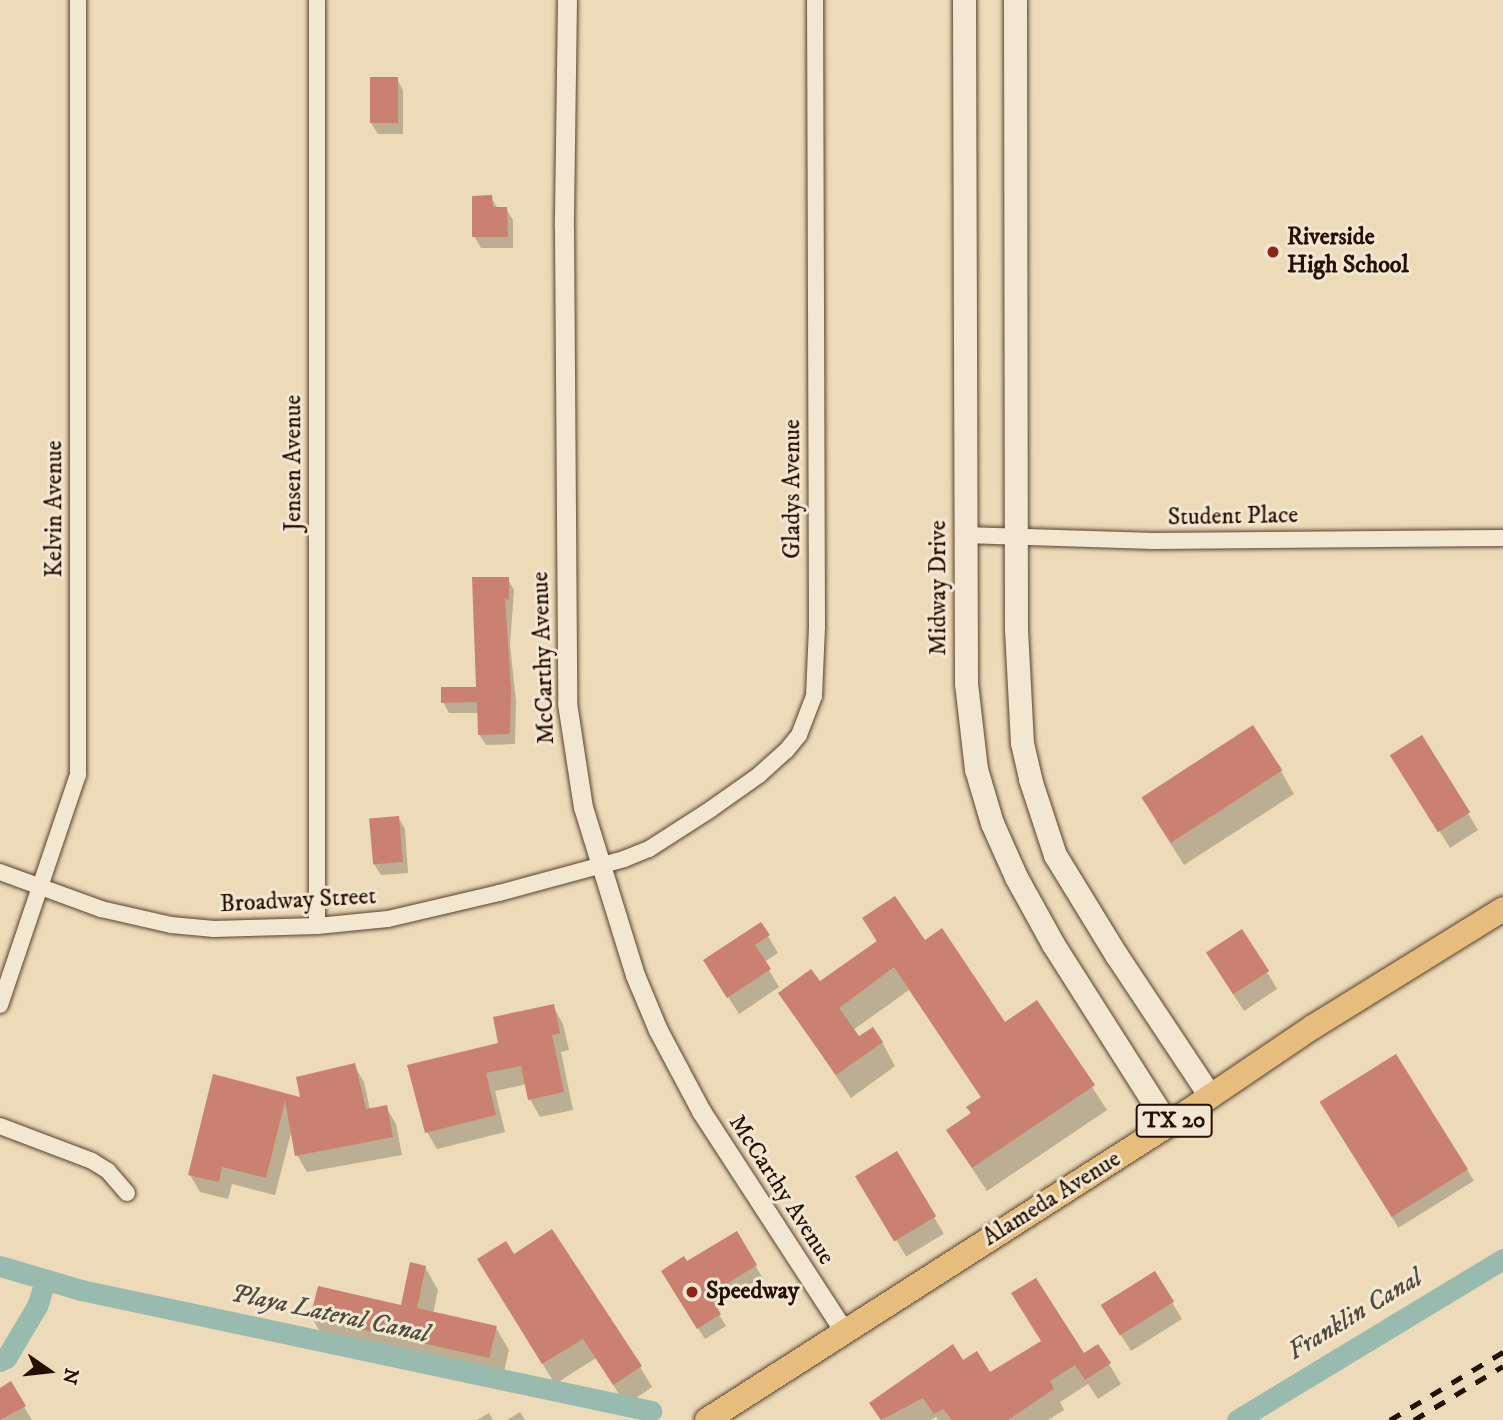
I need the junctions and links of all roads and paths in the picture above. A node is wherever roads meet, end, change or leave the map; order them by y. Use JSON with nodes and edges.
{"nodes":[{"id":1,"x":78,"y":0,"type":"edge"},
{"id":2,"x":317,"y":0,"type":"edge"},
{"id":3,"x":567,"y":0,"type":"edge"},
{"id":4,"x":815,"y":0,"type":"edge"},
{"id":5,"x":964,"y":0,"type":"edge"},
{"id":6,"x":1016,"y":0,"type":"edge"},
{"id":7,"x":964,"y":535,"type":"junction"},
{"id":8,"x":1017,"y":535,"type":"junction"},
{"id":9,"x":1503,"y":538,"type":"edge"},
{"id":10,"x":601,"y":866,"type":"junction"},
{"id":11,"x":0,"y":872,"type":"edge"},
{"id":12,"x":41,"y":886,"type":"junction"},
{"id":13,"x":1503,"y":909,"type":"edge"},
{"id":14,"x":317,"y":926,"type":"junction"},
{"id":15,"x":0,"y":1005,"type":"edge"},
{"id":16,"x":1210,"y":1096,"type":"junction"},
{"id":17,"x":1168,"y":1125,"type":"junction"},
{"id":18,"x":0,"y":1126,"type":"edge"},
{"id":19,"x":127,"y":1193,"type":"dead end"},
{"id":20,"x":844,"y":1331,"type":"junction"},
{"id":21,"x":707,"y":1420,"type":"edge"}],
"edges":[{"from":1,"to":12,"type":"street","name":"Kelvin Avenue"},
{"from":2,"to":14,"type":"street","name":"Jensen Avenue"},
{"from":3,"to":10,"type":"street","name":"McCarthy Avenue"},
{"from":4,"to":10,"type":"street","name":"Gladys Avenue"},
{"from":5,"to":7,"type":"main road","name":"Midway Drive"},
{"from":6,"to":8,"type":"main road"},
{"from":7,"to":8,"type":"street","name":"Student Place"},
{"from":7,"to":17,"type":"main road","name":"Midway Drive"},
{"from":8,"to":9,"type":"street","name":"Student Place"},
{"from":8,"to":16,"type":"main road"},
{"from":10,"to":14,"type":"street","name":"Broadway Street"},
{"from":10,"to":20,"type":"street","name":"McCarthy Avenue"},
{"from":11,"to":12,"type":"street","name":"Broadway Street"},
{"from":12,"to":14,"type":"street","name":"Broadway Street"},
{"from":12,"to":15,"type":"street","name":"Kelvin Avenue"},
{"from":13,"to":16,"type":"main road","name":"Alameda Avenue","number":"TX 20"},
{"from":16,"to":17,"type":"main road","name":"Alameda Avenue","number":"TX 20"},
{"from":17,"to":20,"type":"main road","name":"Alameda Avenue","number":"TX 20"},
{"from":18,"to":19,"type":"street"},
{"from":20,"to":21,"type":"main road","name":"Alameda Avenue","number":"TX 20"}]}
